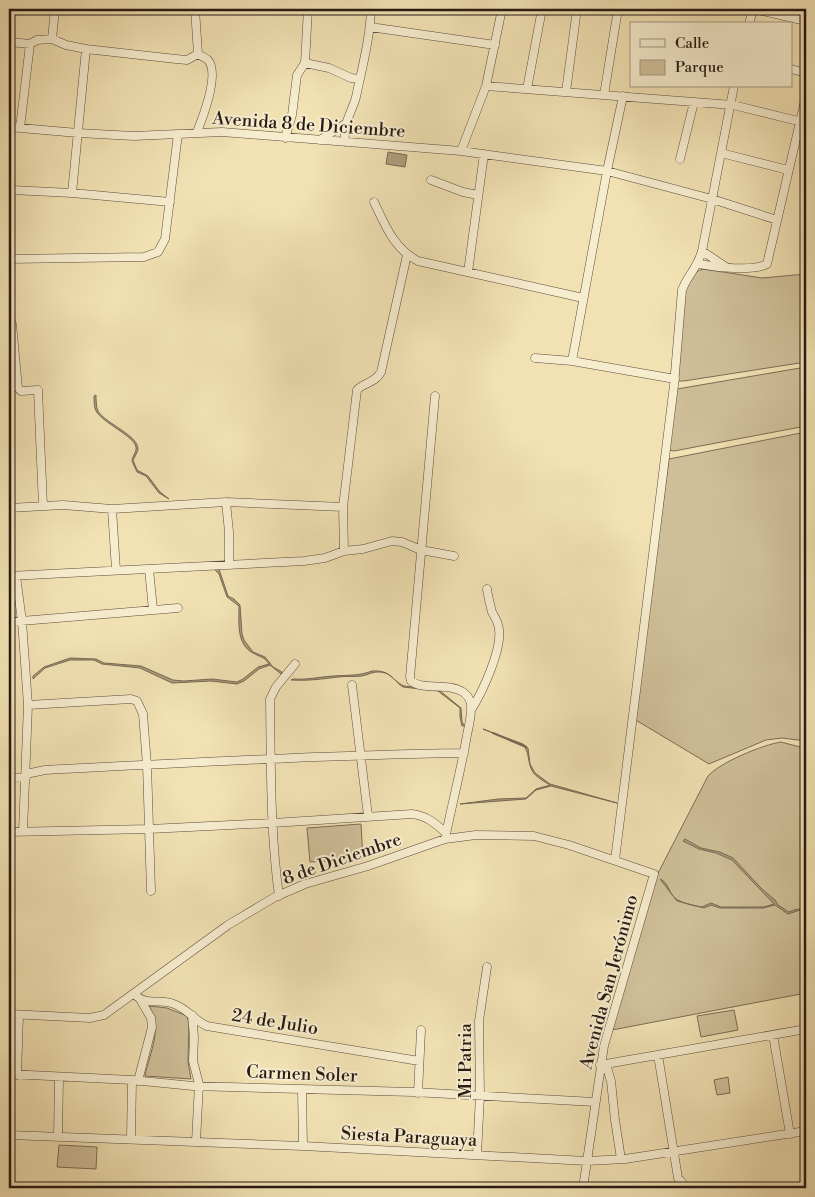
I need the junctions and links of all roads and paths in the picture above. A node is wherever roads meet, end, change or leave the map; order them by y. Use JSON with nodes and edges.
{"nodes":[{"id":1,"x":55,"y":9,"type":"edge"},
{"id":2,"x":195,"y":9,"type":"edge"},
{"id":3,"x":308,"y":9,"type":"edge"},
{"id":4,"x":371,"y":9,"type":"edge"},
{"id":5,"x":502,"y":9,"type":"edge"},
{"id":6,"x":542,"y":9,"type":"edge"},
{"id":7,"x":577,"y":9,"type":"edge"},
{"id":8,"x":618,"y":9,"type":"edge"},
{"id":9,"x":753,"y":9,"type":"edge"},
{"id":10,"x":806,"y":21,"type":"edge"},
{"id":11,"x":750,"y":22,"type":"edge"},
{"id":12,"x":370,"y":27,"type":"junction"},
{"id":13,"x":52,"y":39,"type":"junction"},
{"id":14,"x":9,"y":42,"type":"edge"},
{"id":15,"x":30,"y":44,"type":"junction"},
{"id":16,"x":496,"y":45,"type":"junction"},
{"id":17,"x":86,"y":49,"type":"junction"},
{"id":18,"x":198,"y":54,"type":"junction"},
{"id":19,"x":305,"y":63,"type":"junction"},
{"id":20,"x":792,"y":69,"type":"edge"},
{"id":21,"x":806,"y":73,"type":"edge"},
{"id":22,"x":359,"y":79,"type":"junction"},
{"id":23,"x":486,"y":86,"type":"junction"},
{"id":24,"x":734,"y":88,"type":"edge"},
{"id":25,"x":527,"y":89,"type":"junction"},
{"id":26,"x":566,"y":92,"type":"junction"},
{"id":27,"x":604,"y":95,"type":"junction"},
{"id":28,"x":623,"y":96,"type":"junction"},
{"id":29,"x":806,"y":96,"type":"edge"},
{"id":30,"x":694,"y":102,"type":"junction"},
{"id":31,"x":730,"y":104,"type":"junction"},
{"id":32,"x":803,"y":122,"type":"edge"},
{"id":33,"x":345,"y":124,"type":"junction"},
{"id":34,"x":9,"y":127,"type":"edge"},
{"id":35,"x":20,"y":128,"type":"junction"},
{"id":36,"x":197,"y":132,"type":"junction"},
{"id":37,"x":78,"y":133,"type":"junction"},
{"id":38,"x":178,"y":134,"type":"junction"},
{"id":39,"x":285,"y":138,"type":"junction"},
{"id":40,"x":320,"y":140,"type":"junction"},
{"id":41,"x":345,"y":142,"type":"junction"},
{"id":42,"x":461,"y":151,"type":"junction"},
{"id":43,"x":721,"y":153,"type":"junction"},
{"id":44,"x":484,"y":154,"type":"junction"},
{"id":45,"x":680,"y":159,"type":"dead end"},
{"id":46,"x":788,"y":170,"type":"junction"},
{"id":47,"x":607,"y":171,"type":"junction"},
{"id":48,"x":431,"y":180,"type":"dead end"},
{"id":49,"x":12,"y":190,"type":"dead end"},
{"id":50,"x":72,"y":193,"type":"junction"},
{"id":51,"x":478,"y":195,"type":"junction"},
{"id":52,"x":712,"y":199,"type":"junction"},
{"id":53,"x":170,"y":202,"type":"junction"},
{"id":54,"x":374,"y":202,"type":"dead end"},
{"id":55,"x":777,"y":220,"type":"junction"},
{"id":56,"x":702,"y":251,"type":"junction"},
{"id":57,"x":407,"y":256,"type":"junction"},
{"id":58,"x":9,"y":259,"type":"edge"},
{"id":59,"x":699,"y":264,"type":"junction"},
{"id":60,"x":726,"y":267,"type":"junction"},
{"id":61,"x":468,"y":272,"type":"junction"},
{"id":62,"x":583,"y":298,"type":"junction"},
{"id":63,"x":9,"y":321,"type":"edge"},
{"id":64,"x":535,"y":358,"type":"dead end"},
{"id":65,"x":572,"y":361,"type":"junction"},
{"id":66,"x":675,"y":379,"type":"junction"},
{"id":67,"x":435,"y":396,"type":"dead end"},
{"id":68,"x":226,"y":502,"type":"junction"},
{"id":69,"x":43,"y":506,"type":"junction"},
{"id":70,"x":344,"y":507,"type":"junction"},
{"id":71,"x":9,"y":508,"type":"edge"},
{"id":72,"x":112,"y":508,"type":"junction"},
{"id":73,"x":421,"y":550,"type":"junction"},
{"id":74,"x":344,"y":551,"type":"junction"},
{"id":75,"x":454,"y":556,"type":"dead end"},
{"id":76,"x":229,"y":565,"type":"junction"},
{"id":77,"x":149,"y":569,"type":"junction"},
{"id":78,"x":116,"y":570,"type":"junction"},
{"id":79,"x":12,"y":576,"type":"edge"},
{"id":80,"x":487,"y":589,"type":"dead end"},
{"id":81,"x":178,"y":608,"type":"dead end"},
{"id":82,"x":153,"y":610,"type":"junction"},
{"id":83,"x":22,"y":621,"type":"junction"},
{"id":84,"x":9,"y":622,"type":"edge"},
{"id":85,"x":295,"y":664,"type":"dead end"},
{"id":86,"x":352,"y":685,"type":"dead end"},
{"id":87,"x":28,"y":705,"type":"junction"},
{"id":88,"x":471,"y":710,"type":"junction"},
{"id":89,"x":464,"y":753,"type":"junction"},
{"id":90,"x":361,"y":755,"type":"junction"},
{"id":91,"x":271,"y":759,"type":"junction"},
{"id":92,"x":147,"y":765,"type":"junction"},
{"id":93,"x":26,"y":775,"type":"junction"},
{"id":94,"x":9,"y":778,"type":"edge"},
{"id":95,"x":368,"y":816,"type":"junction"},
{"id":96,"x":274,"y":823,"type":"junction"},
{"id":97,"x":149,"y":829,"type":"junction"},
{"id":98,"x":24,"y":831,"type":"junction"},
{"id":99,"x":9,"y":832,"type":"edge"},
{"id":100,"x":445,"y":836,"type":"junction"},
{"id":101,"x":614,"y":860,"type":"junction"},
{"id":102,"x":654,"y":874,"type":"joint"},
{"id":103,"x":151,"y":891,"type":"dead end"},
{"id":104,"x":279,"y":896,"type":"junction"},
{"id":105,"x":487,"y":967,"type":"dead end"},
{"id":106,"x":137,"y":997,"type":"junction"},
{"id":107,"x":9,"y":1014,"type":"edge"},
{"id":108,"x":19,"y":1015,"type":"junction"},
{"id":109,"x":192,"y":1015,"type":"junction"},
{"id":110,"x":806,"y":1029,"type":"edge"},
{"id":111,"x":421,"y":1030,"type":"dead end"},
{"id":112,"x":773,"y":1035,"type":"junction"},
{"id":113,"x":658,"y":1055,"type":"junction"},
{"id":114,"x":419,"y":1061,"type":"junction"},
{"id":115,"x":603,"y":1064,"type":"junction"},
{"id":116,"x":13,"y":1074,"type":"edge"},
{"id":117,"x":59,"y":1077,"type":"junction"},
{"id":118,"x":135,"y":1080,"type":"junction"},
{"id":119,"x":198,"y":1086,"type":"junction"},
{"id":120,"x":302,"y":1090,"type":"junction"},
{"id":121,"x":418,"y":1093,"type":"junction"},
{"id":122,"x":480,"y":1096,"type":"junction"},
{"id":123,"x":595,"y":1102,"type":"junction"},
{"id":124,"x":806,"y":1131,"type":"edge"},
{"id":125,"x":790,"y":1134,"type":"junction"},
{"id":126,"x":9,"y":1135,"type":"edge"},
{"id":127,"x":58,"y":1136,"type":"junction"},
{"id":128,"x":131,"y":1139,"type":"junction"},
{"id":129,"x":196,"y":1142,"type":"junction"},
{"id":130,"x":303,"y":1146,"type":"junction"},
{"id":131,"x":673,"y":1151,"type":"junction"},
{"id":132,"x":478,"y":1155,"type":"junction"},
{"id":133,"x":621,"y":1159,"type":"junction"},
{"id":134,"x":587,"y":1162,"type":"junction"},
{"id":135,"x":582,"y":1188,"type":"edge"},
{"id":136,"x":687,"y":1188,"type":"edge"}],
"edges":[{"from":1,"to":13,"type":"street"},
{"from":2,"to":18,"type":"street"},
{"from":3,"to":19,"type":"street"},
{"from":4,"to":12,"type":"street"},
{"from":5,"to":16,"type":"street"},
{"from":6,"to":25,"type":"street"},
{"from":7,"to":26,"type":"street"},
{"from":8,"to":27,"type":"street"},
{"from":9,"to":10,"type":"street"},
{"from":9,"to":11,"type":"street"},
{"from":12,"to":16,"type":"street"},
{"from":12,"to":22,"type":"street"},
{"from":13,"to":15,"type":"street"},
{"from":13,"to":17,"type":"street"},
{"from":14,"to":15,"type":"street"},
{"from":15,"to":35,"type":"street"},
{"from":16,"to":23,"type":"street"},
{"from":17,"to":18,"type":"street"},
{"from":17,"to":37,"type":"street"},
{"from":18,"to":36,"type":"street"},
{"from":19,"to":22,"type":"street"},
{"from":19,"to":39,"type":"street"},
{"from":20,"to":21,"type":"street"},
{"from":22,"to":33,"type":"street"},
{"from":23,"to":25,"type":"street"},
{"from":23,"to":42,"type":"street"},
{"from":24,"to":31,"type":"street"},
{"from":25,"to":26,"type":"street"},
{"from":26,"to":27,"type":"street"},
{"from":27,"to":28,"type":"street"},
{"from":28,"to":30,"type":"street"},
{"from":28,"to":47,"type":"street"},
{"from":29,"to":32,"type":"street"},
{"from":30,"to":31,"type":"street"},
{"from":30,"to":45,"type":"street"},
{"from":31,"to":32,"type":"street"},
{"from":31,"to":43,"type":"street"},
{"from":32,"to":46,"type":"street"},
{"from":33,"to":40,"type":"street"},
{"from":33,"to":41,"type":"street"},
{"from":34,"to":35,"type":"street","name":"Avenida 8 de Diciembre"},
{"from":35,"to":37,"type":"street","name":"Avenida 8 de Diciembre"},
{"from":36,"to":38,"type":"street","name":"Avenida 8 de Diciembre"},
{"from":36,"to":39,"type":"street","name":"Avenida 8 de Diciembre"},
{"from":37,"to":38,"type":"street","name":"Avenida 8 de Diciembre"},
{"from":37,"to":50,"type":"street"},
{"from":38,"to":53,"type":"street"},
{"from":39,"to":40,"type":"street","name":"Avenida 8 de Diciembre"},
{"from":40,"to":41,"type":"street","name":"Avenida 8 de Diciembre"},
{"from":41,"to":42,"type":"street","name":"Avenida 8 de Diciembre"},
{"from":42,"to":44,"type":"street","name":"Avenida 8 de Diciembre"},
{"from":43,"to":46,"type":"street"},
{"from":43,"to":52,"type":"street"},
{"from":44,"to":47,"type":"street","name":"Avenida 8 de Diciembre"},
{"from":44,"to":51,"type":"street"},
{"from":46,"to":55,"type":"street"},
{"from":47,"to":52,"type":"street","name":"Avenida 8 de Diciembre"},
{"from":47,"to":62,"type":"street"},
{"from":48,"to":51,"type":"street"},
{"from":49,"to":50,"type":"street"},
{"from":50,"to":53,"type":"street"},
{"from":51,"to":61,"type":"street"},
{"from":52,"to":55,"type":"street","name":"Avenida 8 de Diciembre"},
{"from":52,"to":56,"type":"street"},
{"from":53,"to":58,"type":"street"},
{"from":54,"to":57,"type":"street"},
{"from":55,"to":60,"type":"street"},
{"from":56,"to":59,"type":"street"},
{"from":56,"to":60,"type":"street"},
{"from":57,"to":61,"type":"street"},
{"from":57,"to":70,"type":"street"},
{"from":59,"to":60,"type":"street"},
{"from":59,"to":66,"type":"street"},
{"from":61,"to":62,"type":"street"},
{"from":62,"to":65,"type":"street"},
{"from":63,"to":69,"type":"street"},
{"from":64,"to":65,"type":"street"},
{"from":65,"to":66,"type":"street"},
{"from":66,"to":101,"type":"street"},
{"from":67,"to":73,"type":"street"},
{"from":68,"to":70,"type":"street"},
{"from":68,"to":72,"type":"street"},
{"from":68,"to":76,"type":"street"},
{"from":69,"to":71,"type":"street"},
{"from":69,"to":72,"type":"street"},
{"from":70,"to":74,"type":"street"},
{"from":72,"to":78,"type":"street"},
{"from":73,"to":74,"type":"street"},
{"from":73,"to":75,"type":"street"},
{"from":73,"to":88,"type":"street"},
{"from":74,"to":76,"type":"street"},
{"from":76,"to":77,"type":"street"},
{"from":77,"to":78,"type":"street"},
{"from":77,"to":82,"type":"street"},
{"from":78,"to":79,"type":"street"},
{"from":79,"to":83,"type":"street"},
{"from":80,"to":88,"type":"street"},
{"from":81,"to":82,"type":"street"},
{"from":82,"to":83,"type":"street"},
{"from":83,"to":84,"type":"street"},
{"from":83,"to":87,"type":"street"},
{"from":85,"to":91,"type":"street"},
{"from":86,"to":90,"type":"street"},
{"from":87,"to":92,"type":"street"},
{"from":87,"to":93,"type":"street"},
{"from":88,"to":89,"type":"street"},
{"from":89,"to":90,"type":"street"},
{"from":89,"to":100,"type":"street"},
{"from":90,"to":91,"type":"street"},
{"from":90,"to":95,"type":"street"},
{"from":91,"to":92,"type":"street"},
{"from":91,"to":96,"type":"street"},
{"from":92,"to":93,"type":"street"},
{"from":92,"to":97,"type":"street"},
{"from":93,"to":94,"type":"street"},
{"from":93,"to":98,"type":"street"},
{"from":95,"to":96,"type":"street"},
{"from":95,"to":100,"type":"street"},
{"from":96,"to":97,"type":"street"},
{"from":96,"to":104,"type":"street"},
{"from":97,"to":98,"type":"street"},
{"from":97,"to":103,"type":"street"},
{"from":98,"to":99,"type":"street"},
{"from":100,"to":101,"type":"street","name":"8 de Diciembre"},
{"from":100,"to":104,"type":"street","name":"8 de Diciembre"},
{"from":101,"to":102,"type":"street","name":"8 de Diciembre"},
{"from":102,"to":115,"type":"street","name":"Avenida San Jerónimo"},
{"from":104,"to":106,"type":"street","name":"8 de Diciembre"},
{"from":105,"to":122,"type":"street","name":"Mi Patria"},
{"from":106,"to":108,"type":"street","name":"8 de Diciembre"},
{"from":106,"to":109,"type":"street","name":"24 de Julio"},
{"from":106,"to":118,"type":"street"},
{"from":107,"to":108,"type":"street","name":"8 de Diciembre"},
{"from":108,"to":116,"type":"street"},
{"from":109,"to":114,"type":"street","name":"24 de Julio"},
{"from":109,"to":119,"type":"street"},
{"from":110,"to":112,"type":"street"},
{"from":111,"to":114,"type":"street"},
{"from":112,"to":113,"type":"street"},
{"from":112,"to":125,"type":"street"},
{"from":113,"to":115,"type":"street"},
{"from":113,"to":131,"type":"street"},
{"from":114,"to":121,"type":"street"},
{"from":115,"to":123,"type":"street","name":"Avenida San Jerónimo"},
{"from":115,"to":133,"type":"street"},
{"from":116,"to":117,"type":"street","name":"Carmen Soler"},
{"from":117,"to":118,"type":"street","name":"Carmen Soler"},
{"from":117,"to":127,"type":"street"},
{"from":118,"to":119,"type":"street","name":"Carmen Soler"},
{"from":118,"to":128,"type":"street"},
{"from":119,"to":120,"type":"street","name":"Carmen Soler"},
{"from":119,"to":129,"type":"street"},
{"from":120,"to":121,"type":"street","name":"Carmen Soler"},
{"from":120,"to":130,"type":"street"},
{"from":121,"to":122,"type":"street","name":"Carmen Soler"},
{"from":122,"to":123,"type":"street","name":"Carmen Soler"},
{"from":122,"to":132,"type":"street","name":"Mi Patria"},
{"from":123,"to":134,"type":"street","name":"Avenida San Jerónimo"},
{"from":124,"to":125,"type":"street","name":"Siesta Paraguaya"},
{"from":125,"to":131,"type":"street","name":"Siesta Paraguaya"},
{"from":126,"to":127,"type":"street","name":"Siesta Paraguaya"},
{"from":127,"to":128,"type":"street","name":"Siesta Paraguaya"},
{"from":128,"to":129,"type":"street","name":"Siesta Paraguaya"},
{"from":129,"to":130,"type":"street","name":"Siesta Paraguaya"},
{"from":130,"to":132,"type":"street","name":"Siesta Paraguaya"},
{"from":131,"to":133,"type":"street","name":"Siesta Paraguaya"},
{"from":131,"to":136,"type":"street"},
{"from":132,"to":134,"type":"street","name":"Siesta Paraguaya"},
{"from":133,"to":134,"type":"street","name":"Siesta Paraguaya"},
{"from":134,"to":135,"type":"street","name":"Avenida San Jerónimo"}]}
